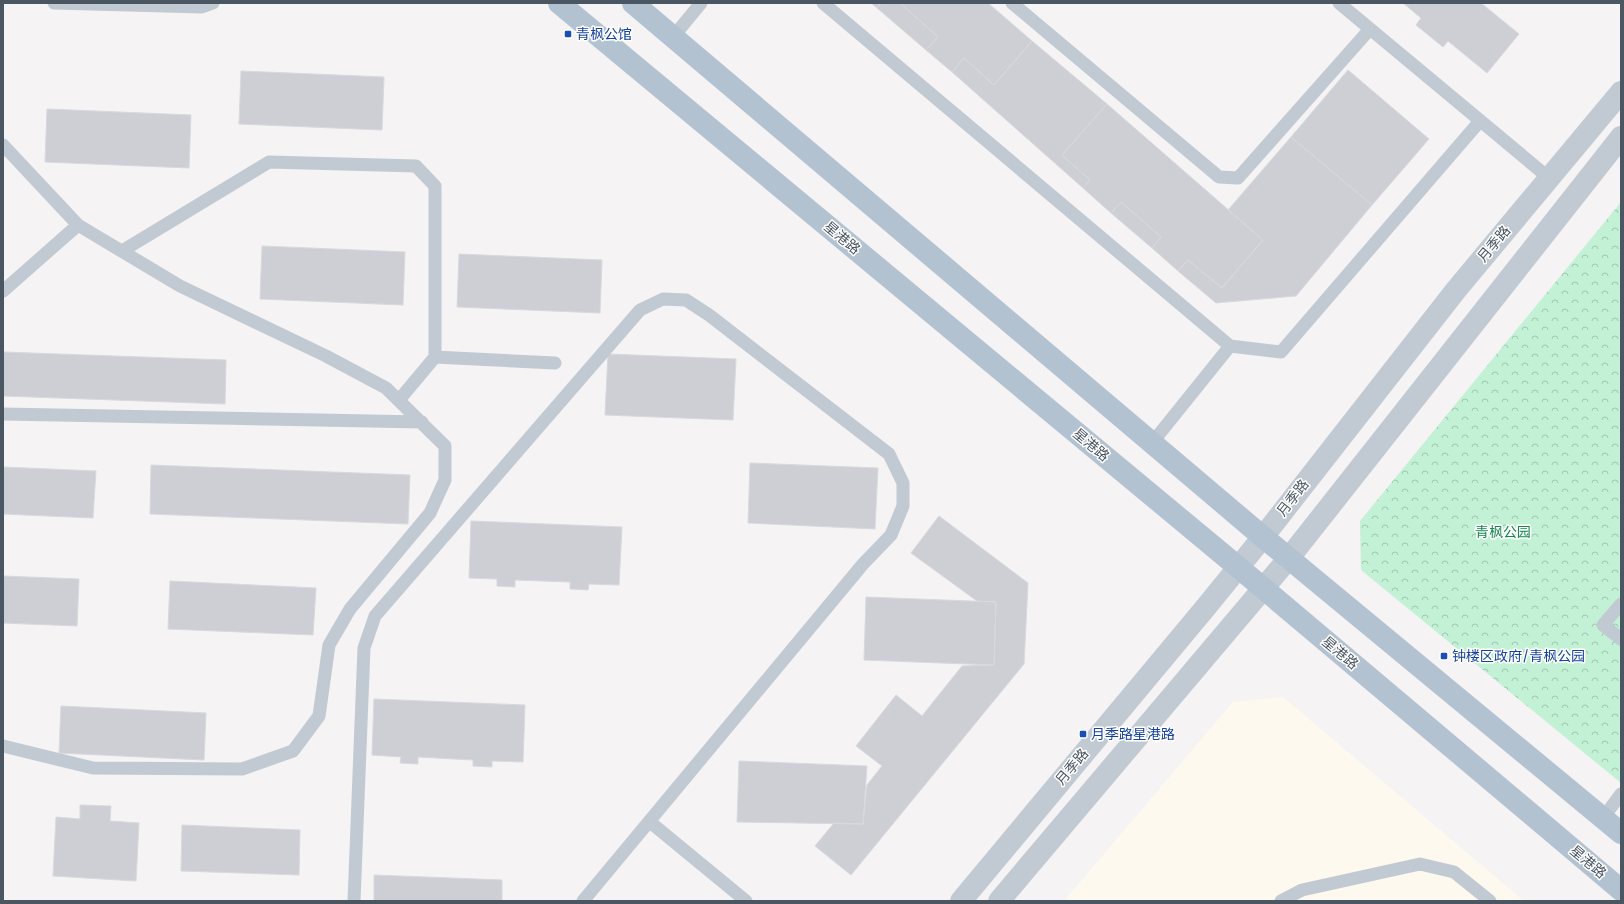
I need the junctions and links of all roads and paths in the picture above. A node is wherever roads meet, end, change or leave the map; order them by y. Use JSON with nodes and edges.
{"nodes":[{"id":1,"x":54,"y":3,"type":"edge"},
{"id":2,"x":213,"y":3,"type":"edge"},
{"id":3,"x":559,"y":3,"type":"edge"},
{"id":4,"x":633,"y":3,"type":"edge"},
{"id":5,"x":701,"y":3,"type":"edge"},
{"id":6,"x":823,"y":3,"type":"edge"},
{"id":7,"x":1012,"y":3,"type":"edge"},
{"id":8,"x":1339,"y":3,"type":"edge"},
{"id":9,"x":1370,"y":29,"type":"junction"},
{"id":10,"x":674,"y":37,"type":"junction"},
{"id":11,"x":1621,"y":92,"type":"edge"},
{"id":12,"x":1480,"y":121,"type":"junction"},
{"id":13,"x":1621,"y":137,"type":"edge"},
{"id":14,"x":3,"y":145,"type":"edge"},
{"id":15,"x":1549,"y":178,"type":"junction"},
{"id":16,"x":78,"y":225,"type":"junction"},
{"id":17,"x":122,"y":251,"type":"junction"},
{"id":18,"x":3,"y":291,"type":"edge"},
{"id":19,"x":1230,"y":346,"type":"junction"},
{"id":20,"x":435,"y":357,"type":"junction"},
{"id":21,"x":555,"y":363,"type":"dead end"},
{"id":22,"x":398,"y":400,"type":"junction"},
{"id":23,"x":3,"y":414,"type":"edge"},
{"id":24,"x":422,"y":422,"type":"junction"},
{"id":25,"x":1152,"y":443,"type":"junction"},
{"id":26,"x":1263,"y":537,"type":"junction"},
{"id":27,"x":1289,"y":558,"type":"junction"},
{"id":28,"x":1238,"y":567,"type":"junction"},
{"id":29,"x":1263,"y":588,"type":"junction"},
{"id":30,"x":1621,"y":604,"type":"edge"},
{"id":31,"x":1621,"y":639,"type":"edge"},
{"id":32,"x":3,"y":746,"type":"edge"},
{"id":33,"x":1621,"y":794,"type":"edge"},
{"id":34,"x":1603,"y":818,"type":"junction"},
{"id":35,"x":650,"y":822,"type":"junction"},
{"id":36,"x":1621,"y":833,"type":"edge"},
{"id":37,"x":1621,"y":890,"type":"edge"},
{"id":38,"x":354,"y":901,"type":"edge"},
{"id":39,"x":583,"y":901,"type":"edge"},
{"id":40,"x":746,"y":901,"type":"edge"},
{"id":41,"x":961,"y":901,"type":"edge"},
{"id":42,"x":999,"y":901,"type":"edge"},
{"id":43,"x":1280,"y":901,"type":"edge"},
{"id":44,"x":1490,"y":901,"type":"edge"}],
"edges":[{"from":1,"to":2,"type":"lane"},
{"from":3,"to":28,"type":"main road","name":"星港路"},
{"from":4,"to":10,"type":"main road"},
{"from":5,"to":10,"type":"lane"},
{"from":6,"to":19,"type":"lane"},
{"from":7,"to":9,"type":"lane"},
{"from":8,"to":9,"type":"lane"},
{"from":9,"to":12,"type":"lane"},
{"from":10,"to":25,"type":"main road"},
{"from":11,"to":15,"type":"street","name":"月季路"},
{"from":12,"to":15,"type":"lane"},
{"from":12,"to":19,"type":"lane"},
{"from":13,"to":27,"type":"street"},
{"from":14,"to":16,"type":"lane"},
{"from":15,"to":26,"type":"street","name":"月季路"},
{"from":16,"to":17,"type":"lane"},
{"from":16,"to":18,"type":"lane"},
{"from":17,"to":20,"type":"lane"},
{"from":17,"to":22,"type":"lane"},
{"from":19,"to":25,"type":"lane"},
{"from":20,"to":21,"type":"lane"},
{"from":20,"to":22,"type":"lane"},
{"from":22,"to":24,"type":"lane"},
{"from":23,"to":24,"type":"lane"},
{"from":24,"to":32,"type":"lane"},
{"from":25,"to":26,"type":"main road"},
{"from":26,"to":27,"type":"main road"},
{"from":26,"to":28,"type":"street","name":"月季路"},
{"from":27,"to":29,"type":"street"},
{"from":27,"to":34,"type":"main road"},
{"from":28,"to":29,"type":"main road","name":"星港路"},
{"from":28,"to":41,"type":"street","name":"月季路"},
{"from":29,"to":37,"type":"main road","name":"星港路"},
{"from":29,"to":42,"type":"street"},
{"from":30,"to":31,"type":"lane"},
{"from":33,"to":34,"type":"lane"},
{"from":34,"to":36,"type":"main road"},
{"from":35,"to":38,"type":"lane"},
{"from":35,"to":39,"type":"lane"},
{"from":35,"to":40,"type":"lane"},
{"from":43,"to":44,"type":"lane"}]}
